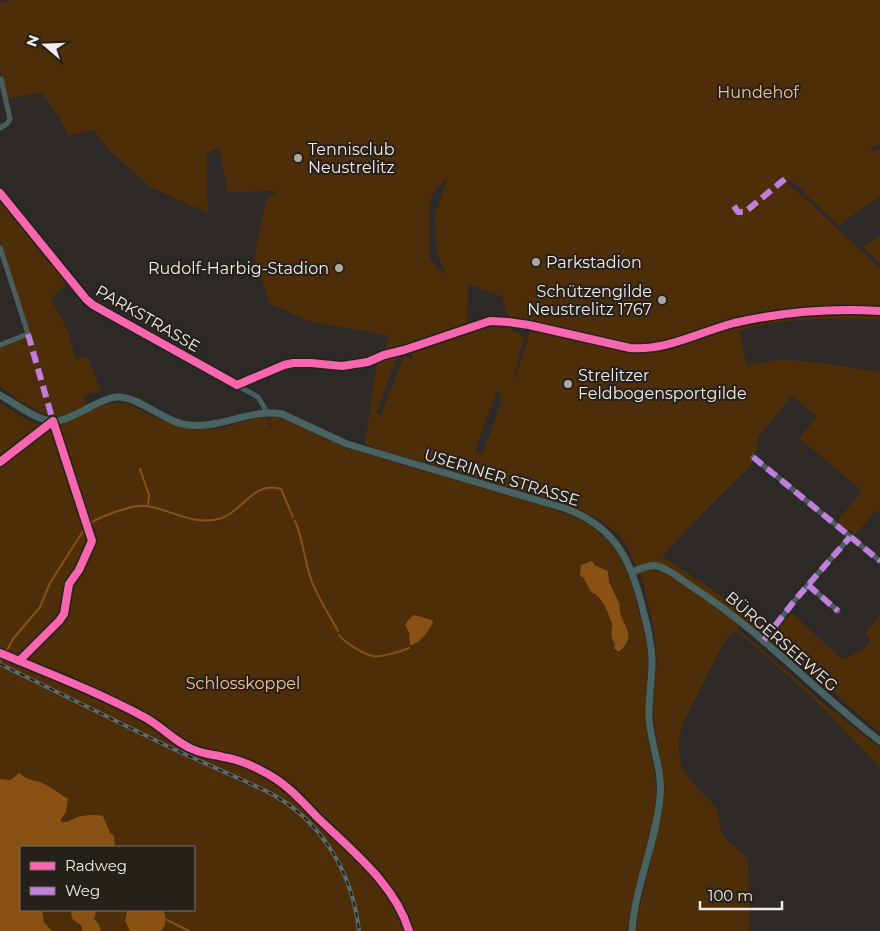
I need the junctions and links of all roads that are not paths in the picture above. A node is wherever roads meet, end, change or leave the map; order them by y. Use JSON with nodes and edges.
{"nodes":[{"id":1,"x":1,"y":79,"type":"edge"},
{"id":2,"x":0,"y":128,"type":"edge"},
{"id":3,"x":0,"y":193,"type":"edge"},
{"id":4,"x":0,"y":247,"type":"edge"},
{"id":5,"x":0,"y":345,"type":"edge"},
{"id":6,"x":0,"y":395,"type":"edge"},
{"id":7,"x":267,"y":412,"type":"junction"},
{"id":8,"x":753,"y":457,"type":"dead end"},
{"id":9,"x":850,"y":537,"type":"junction"},
{"id":10,"x":880,"y":561,"type":"edge"},
{"id":11,"x":633,"y":572,"type":"junction"},
{"id":12,"x":808,"y":585,"type":"junction"},
{"id":13,"x":838,"y":611,"type":"dead end"},
{"id":14,"x":764,"y":640,"type":"junction"},
{"id":15,"x":880,"y":741,"type":"edge"},
{"id":16,"x":632,"y":931,"type":"edge"}],
"edges":[{"from":1,"to":2,"type":"street"},
{"from":3,"to":7,"type":"street","name":"PARKSTRASSE"},
{"from":4,"to":5,"type":"street"},
{"from":6,"to":7,"type":"main road","name":"USERINER STRASSE"},
{"from":7,"to":11,"type":"main road","name":"USERINER STRASSE"},
{"from":8,"to":9,"type":"street"},
{"from":9,"to":10,"type":"street"},
{"from":9,"to":12,"type":"street"},
{"from":11,"to":14,"type":"main road","name":"BÜRGERSEEWEG"},
{"from":11,"to":16,"type":"main road","name":"USERINER STRASSE"},
{"from":12,"to":13,"type":"street"},
{"from":12,"to":14,"type":"street"},
{"from":14,"to":15,"type":"main road","name":"BÜRGERSEEWEG"}]}
